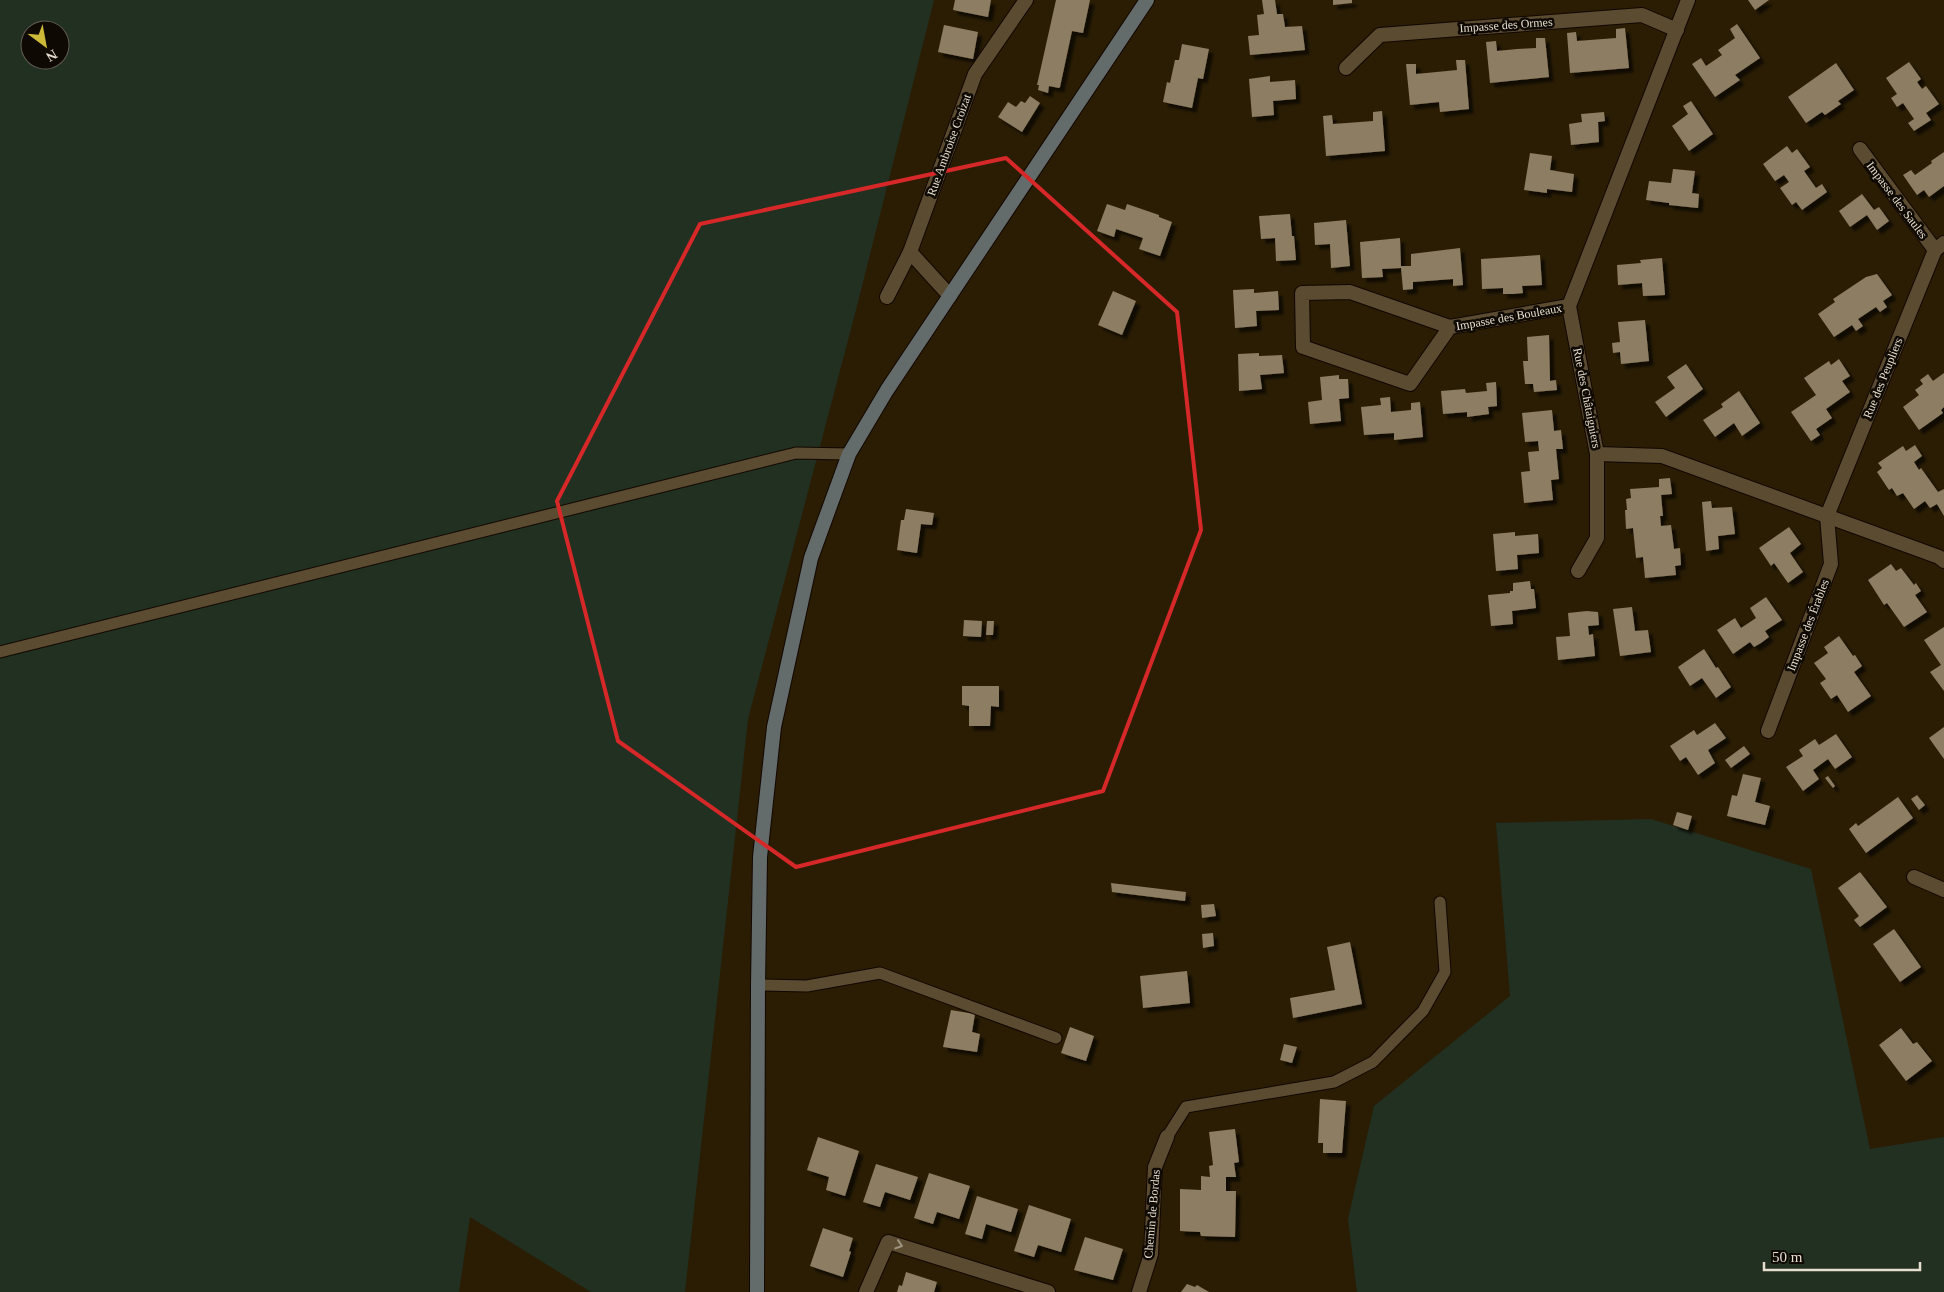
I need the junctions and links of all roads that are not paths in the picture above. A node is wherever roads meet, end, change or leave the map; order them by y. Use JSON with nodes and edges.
{"nodes":[{"id":1,"x":1026,"y":0,"type":"edge"},
{"id":2,"x":1147,"y":0,"type":"edge"},
{"id":3,"x":1688,"y":0,"type":"edge"},
{"id":4,"x":1677,"y":30,"type":"junction"},
{"id":5,"x":1346,"y":68,"type":"dead end"},
{"id":6,"x":1860,"y":149,"type":"dead end"},
{"id":7,"x":1939,"y":246,"type":"edge"},
{"id":8,"x":910,"y":252,"type":"junction"},
{"id":9,"x":950,"y":296,"type":"junction"},
{"id":10,"x":887,"y":297,"type":"dead end"},
{"id":11,"x":1569,"y":306,"type":"junction"},
{"id":12,"x":1450,"y":327,"type":"junction"},
{"id":13,"x":849,"y":454,"type":"junction"},
{"id":14,"x":1597,"y":454,"type":"junction"},
{"id":15,"x":1827,"y":516,"type":"junction"},
{"id":16,"x":1944,"y":561,"type":"edge"},
{"id":17,"x":1578,"y":571,"type":"dead end"},
{"id":18,"x":0,"y":652,"type":"edge"},
{"id":19,"x":1768,"y":731,"type":"dead end"},
{"id":20,"x":1914,"y":877,"type":"dead end"},
{"id":21,"x":1944,"y":890,"type":"edge"},
{"id":22,"x":1440,"y":902,"type":"dead end"},
{"id":23,"x":758,"y":985,"type":"junction"},
{"id":24,"x":1056,"y":1038,"type":"dead end"},
{"id":25,"x":1167,"y":1137,"type":"joint"},
{"id":26,"x":757,"y":1292,"type":"edge"},
{"id":27,"x":866,"y":1292,"type":"edge"},
{"id":28,"x":1048,"y":1292,"type":"edge"},
{"id":29,"x":1139,"y":1292,"type":"edge"}],
"edges":[{"from":1,"to":8,"type":"street","name":"Rue Ambroise Croizat"},
{"from":2,"to":9,"type":"main road"},
{"from":3,"to":4,"type":"street"},
{"from":4,"to":5,"type":"street","name":"Impasse des Ormes"},
{"from":4,"to":11,"type":"street"},
{"from":6,"to":7,"type":"street","name":"Impasse des Saules"},
{"from":7,"to":15,"type":"street","name":"Rue des Peupliers"},
{"from":8,"to":9,"type":"street"},
{"from":8,"to":10,"type":"street","name":"Rue Ambroise Croizat"},
{"from":9,"to":13,"type":"main road"},
{"from":11,"to":12,"type":"street","name":"Impasse des Bouleaux"},
{"from":11,"to":14,"type":"street","name":"Rue des Châtaigniers"},
{"from":12,"to":12,"type":"street"},
{"from":13,"to":18,"type":"lane"},
{"from":13,"to":23,"type":"main road"},
{"from":14,"to":15,"type":"street","name":"Rue des Châtaigniers"},
{"from":14,"to":17,"type":"street"},
{"from":15,"to":16,"type":"street","name":"Rue des Châtaigniers"},
{"from":15,"to":19,"type":"street","name":"Impasse des Érables"},
{"from":20,"to":21,"type":"street"},
{"from":22,"to":25,"type":"lane"},
{"from":23,"to":24,"type":"lane"},
{"from":23,"to":26,"type":"main road"},
{"from":25,"to":29,"type":"street","name":"Chemin de Bordas"},
{"from":27,"to":28,"type":"street","one_way":true}]}
